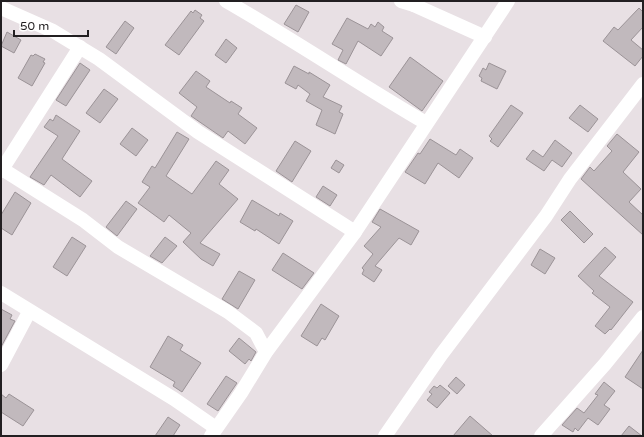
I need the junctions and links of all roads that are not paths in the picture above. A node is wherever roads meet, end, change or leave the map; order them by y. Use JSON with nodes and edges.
{"nodes":[{"id":1,"x":226,"y":1,"type":"edge"},
{"id":2,"x":508,"y":1,"type":"edge"},
{"id":3,"x":410,"y":2,"type":"edge"},
{"id":4,"x":1,"y":8,"type":"edge"},
{"id":5,"x":485,"y":37,"type":"junction"},
{"id":6,"x":80,"y":47,"type":"junction"},
{"id":7,"x":643,"y":84,"type":"edge"},
{"id":8,"x":426,"y":123,"type":"junction"},
{"id":9,"x":5,"y":154,"type":"edge"},
{"id":10,"x":2,"y":170,"type":"edge"},
{"id":11,"x":355,"y":232,"type":"junction"},
{"id":12,"x":1,"y":293,"type":"edge"},
{"id":13,"x":30,"y":312,"type":"junction"},
{"id":14,"x":643,"y":317,"type":"edge"},
{"id":15,"x":266,"y":352,"type":"junction"},
{"id":16,"x":1,"y":365,"type":"edge"},
{"id":17,"x":213,"y":432,"type":"edge"},
{"id":18,"x":385,"y":436,"type":"edge"},
{"id":19,"x":541,"y":436,"type":"edge"}],
"edges":[{"from":1,"to":8,"type":"street"},
{"from":2,"to":5,"type":"street"},
{"from":3,"to":5,"type":"street"},
{"from":4,"to":6,"type":"street"},
{"from":5,"to":8,"type":"street"},
{"from":6,"to":9,"type":"street"},
{"from":6,"to":11,"type":"street"},
{"from":7,"to":18,"type":"street"},
{"from":8,"to":11,"type":"street"},
{"from":9,"to":10,"type":"street"},
{"from":10,"to":15,"type":"street"},
{"from":11,"to":15,"type":"street"},
{"from":12,"to":13,"type":"street"},
{"from":13,"to":16,"type":"street"},
{"from":13,"to":17,"type":"street"},
{"from":14,"to":19,"type":"street"},
{"from":15,"to":17,"type":"street"}]}
